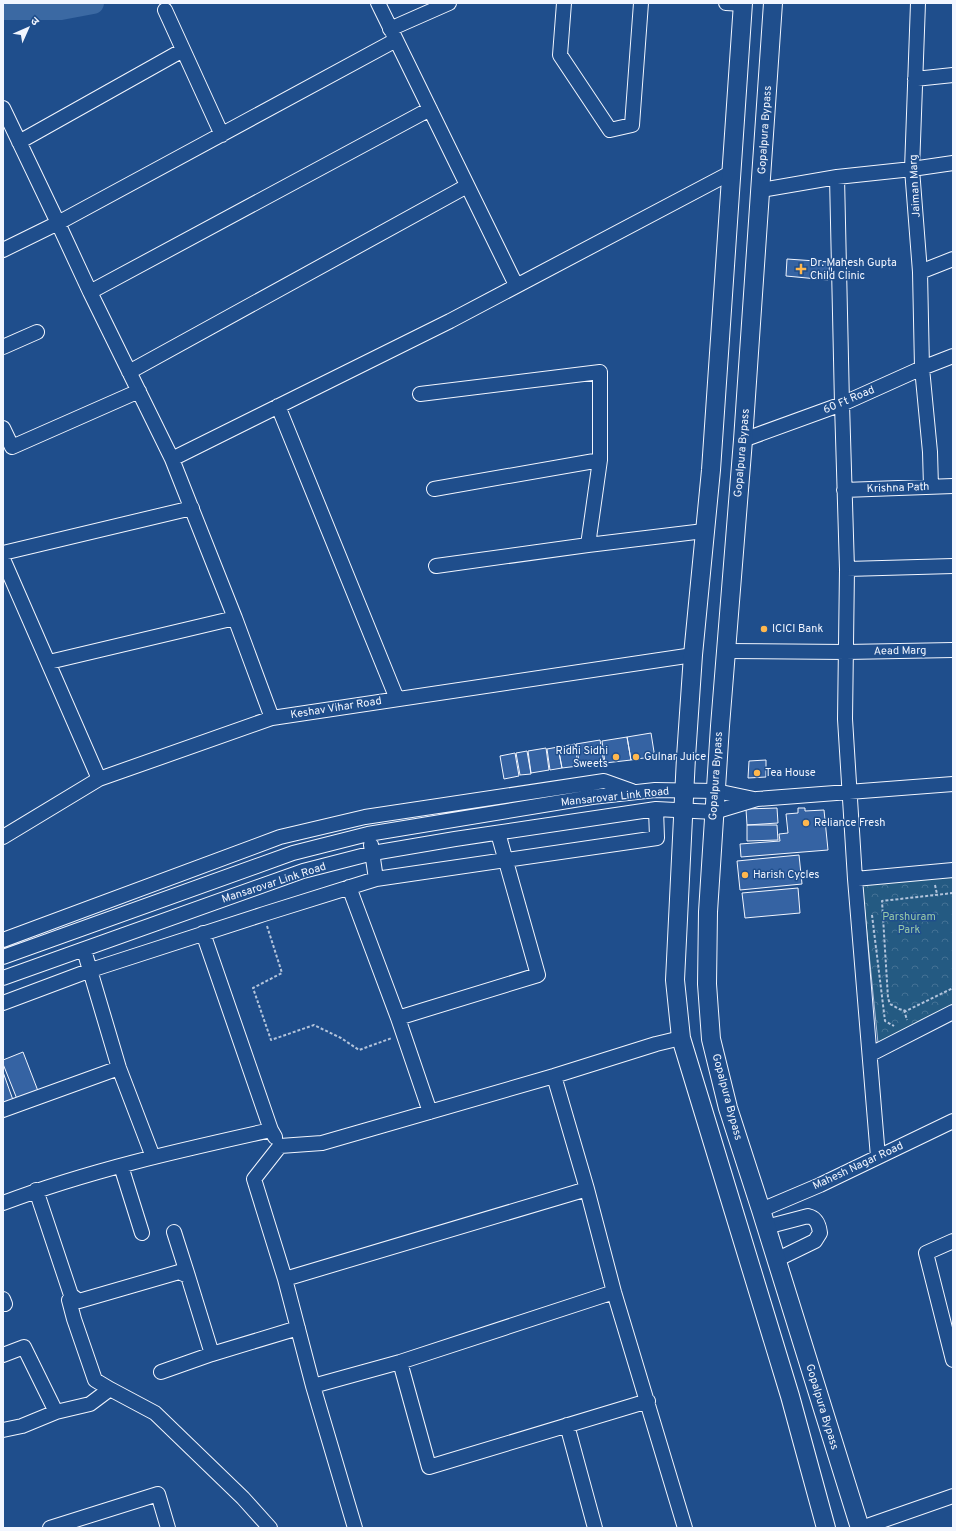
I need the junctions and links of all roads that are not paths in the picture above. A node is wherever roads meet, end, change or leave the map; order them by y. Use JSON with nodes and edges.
{"nodes":[{"id":1,"x":378,"y":3,"type":"edge"},
{"id":2,"x":449,"y":3,"type":"edge"},
{"id":3,"x":564,"y":3,"type":"edge"},
{"id":4,"x":641,"y":3,"type":"edge"},
{"id":5,"x":738,"y":3,"type":"edge"},
{"id":6,"x":773,"y":3,"type":"edge"},
{"id":7,"x":918,"y":3,"type":"edge"},
{"id":8,"x":165,"y":10,"type":"dead end"},
{"id":9,"x":393,"y":35,"type":"junction"},
{"id":10,"x":183,"y":50,"type":"junction"},
{"id":11,"x":953,"y":75,"type":"edge"},
{"id":12,"x":915,"y":79,"type":"junction"},
{"id":13,"x":3,"y":108,"type":"edge"},
{"id":14,"x":430,"y":109,"type":"junction"},
{"id":15,"x":222,"y":135,"type":"junction"},
{"id":16,"x":19,"y":142,"type":"junction"},
{"id":17,"x":953,"y":163,"type":"edge"},
{"id":18,"x":912,"y":169,"type":"junction"},
{"id":19,"x":732,"y":172,"type":"junction"},
{"id":20,"x":837,"y":177,"type":"junction"},
{"id":21,"x":467,"y":186,"type":"junction"},
{"id":22,"x":760,"y":190,"type":"junction"},
{"id":23,"x":58,"y":223,"type":"junction"},
{"id":24,"x":3,"y":250,"type":"edge"},
{"id":25,"x":953,"y":259,"type":"edge"},
{"id":26,"x":920,"y":272,"type":"junction"},
{"id":27,"x":516,"y":285,"type":"junction"},
{"id":28,"x":90,"y":292,"type":"junction"},
{"id":29,"x":37,"y":332,"type":"dead end"},
{"id":30,"x":3,"y":347,"type":"edge"},
{"id":31,"x":953,"y":356,"type":"edge"},
{"id":32,"x":922,"y":368,"type":"junction"},
{"id":33,"x":129,"y":372,"type":"junction"},
{"id":34,"x":139,"y":391,"type":"junction"},
{"id":35,"x":420,"y":394,"type":"dead end"},
{"id":36,"x":842,"y":404,"type":"junction"},
{"id":37,"x":278,"y":406,"type":"junction"},
{"id":38,"x":4,"y":430,"type":"edge"},
{"id":39,"x":743,"y":440,"type":"junction"},
{"id":40,"x":172,"y":459,"type":"junction"},
{"id":41,"x":600,"y":460,"type":"junction"},
{"id":42,"x":953,"y":486,"type":"edge"},
{"id":43,"x":931,"y":487,"type":"junction"},
{"id":44,"x":434,"y":488,"type":"dead end"},
{"id":45,"x":844,"y":490,"type":"junction"},
{"id":46,"x":192,"y":508,"type":"junction"},
{"id":47,"x":704,"y":531,"type":"junction"},
{"id":48,"x":588,"y":545,"type":"junction"},
{"id":49,"x":3,"y":553,"type":"edge"},
{"id":50,"x":3,"y":559,"type":"edge"},
{"id":51,"x":436,"y":566,"type":"dead end"},
{"id":52,"x":953,"y":566,"type":"edge"},
{"id":53,"x":847,"y":569,"type":"junction"},
{"id":54,"x":235,"y":618,"type":"junction"},
{"id":55,"x":953,"y":650,"type":"edge"},
{"id":56,"x":726,"y":651,"type":"junction"},
{"id":57,"x":846,"y":652,"type":"junction"},
{"id":58,"x":693,"y":655,"type":"junction"},
{"id":59,"x":49,"y":662,"type":"junction"},
{"id":60,"x":398,"y":699,"type":"junction"},
{"id":61,"x":272,"y":718,"type":"junction"},
{"id":62,"x":99,"y":779,"type":"junction"},
{"id":63,"x":953,"y":784,"type":"edge"},
{"id":64,"x":685,"y":791,"type":"junction"},
{"id":65,"x":716,"y":791,"type":"junction"},
{"id":66,"x":636,"y":792,"type":"junction"},
{"id":67,"x":850,"y":793,"type":"junction"},
{"id":68,"x":757,"y":800,"type":"junction"},
{"id":69,"x":656,"y":809,"type":"junction"},
{"id":70,"x":684,"y":810,"type":"junction"},
{"id":71,"x":714,"y":812,"type":"junction"},
{"id":72,"x":365,"y":817,"type":"junction"},
{"id":73,"x":498,"y":833,"type":"junction"},
{"id":74,"x":368,"y":834,"type":"junction"},
{"id":75,"x":3,"y":837,"type":"edge"},
{"id":76,"x":373,"y":853,"type":"junction"},
{"id":77,"x":505,"y":861,"type":"junction"},
{"id":78,"x":953,"y":870,"type":"edge"},
{"id":79,"x":376,"y":879,"type":"junction"},
{"id":80,"x":855,"y":879,"type":"junction"},
{"id":81,"x":349,"y":888,"type":"junction"},
{"id":82,"x":47,"y":925,"type":"junction"},
{"id":83,"x":203,"y":934,"type":"junction"},
{"id":84,"x":3,"y":940,"type":"edge"},
{"id":85,"x":51,"y":940,"type":"junction"},
{"id":86,"x":84,"y":950,"type":"junction"},
{"id":87,"x":3,"y":957,"type":"edge"},
{"id":88,"x":90,"y":970,"type":"junction"},
{"id":89,"x":3,"y":978,"type":"edge"},
{"id":90,"x":3,"y":1003,"type":"edge"},
{"id":91,"x":953,"y":1012,"type":"edge"},
{"id":92,"x":398,"y":1018,"type":"junction"},
{"id":93,"x":681,"y":1038,"type":"junction"},
{"id":94,"x":871,"y":1054,"type":"junction"},
{"id":95,"x":119,"y":1068,"type":"junction"},
{"id":96,"x":554,"y":1076,"type":"junction"},
{"id":97,"x":3,"y":1110,"type":"edge"},
{"id":98,"x":430,"y":1112,"type":"junction"},
{"id":99,"x":953,"y":1121,"type":"edge"},
{"id":100,"x":271,"y":1130,"type":"junction"},
{"id":101,"x":280,"y":1146,"type":"junction"},
{"id":102,"x":153,"y":1156,"type":"junction"},
{"id":103,"x":878,"y":1157,"type":"junction"},
{"id":104,"x":121,"y":1166,"type":"junction"},
{"id":105,"x":587,"y":1189,"type":"junction"},
{"id":106,"x":36,"y":1190,"type":"junction"},
{"id":107,"x":3,"y":1202,"type":"edge"},
{"id":108,"x":764,"y":1218,"type":"junction"},
{"id":109,"x":174,"y":1232,"type":"dead end"},
{"id":110,"x":142,"y":1233,"type":"dead end"},
{"id":111,"x":953,"y":1241,"type":"edge"},
{"id":112,"x":776,"y":1260,"type":"junction"},
{"id":113,"x":188,"y":1276,"type":"junction"},
{"id":114,"x":285,"y":1279,"type":"junction"},
{"id":115,"x":614,"y":1292,"type":"junction"},
{"id":116,"x":69,"y":1300,"type":"dead end"},
{"id":117,"x":298,"y":1328,"type":"junction"},
{"id":118,"x":212,"y":1354,"type":"junction"},
{"id":119,"x":3,"y":1355,"type":"edge"},
{"id":120,"x":953,"y":1360,"type":"edge"},
{"id":121,"x":400,"y":1362,"type":"junction"},
{"id":122,"x":161,"y":1372,"type":"dead end"},
{"id":123,"x":313,"y":1386,"type":"junction"},
{"id":124,"x":110,"y":1389,"type":"junction"},
{"id":125,"x":648,"y":1401,"type":"junction"},
{"id":126,"x":56,"y":1412,"type":"junction"},
{"id":127,"x":567,"y":1425,"type":"junction"},
{"id":128,"x":3,"y":1430,"type":"edge"},
{"id":129,"x":953,"y":1496,"type":"edge"},
{"id":130,"x":50,"y":1528,"type":"edge"},
{"id":131,"x":168,"y":1528,"type":"edge"},
{"id":132,"x":270,"y":1528,"type":"edge"},
{"id":133,"x":353,"y":1528,"type":"edge"},
{"id":134,"x":595,"y":1528,"type":"edge"},
{"id":135,"x":685,"y":1528,"type":"edge"},
{"id":136,"x":826,"y":1528,"type":"edge"},
{"id":137,"x":860,"y":1528,"type":"edge"}],
"edges":[{"from":1,"to":9,"type":"street"},
{"from":2,"to":9,"type":"street"},
{"from":3,"to":4,"type":"street"},
{"from":5,"to":19,"type":"main road"},
{"from":6,"to":22,"type":"main road","name":"Gopalpura Bypass"},
{"from":7,"to":12,"type":"street","name":"Jaiman Marg"},
{"from":8,"to":10,"type":"street"},
{"from":9,"to":14,"type":"street"},
{"from":9,"to":15,"type":"street"},
{"from":10,"to":15,"type":"street"},
{"from":10,"to":16,"type":"street"},
{"from":11,"to":12,"type":"street"},
{"from":12,"to":18,"type":"street","name":"Jaiman Marg"},
{"from":13,"to":16,"type":"street"},
{"from":14,"to":21,"type":"street"},
{"from":14,"to":28,"type":"street"},
{"from":15,"to":23,"type":"street"},
{"from":16,"to":23,"type":"street"},
{"from":17,"to":18,"type":"street"},
{"from":18,"to":20,"type":"street"},
{"from":18,"to":26,"type":"street","name":"Jaiman Marg"},
{"from":19,"to":27,"type":"street"},
{"from":19,"to":47,"type":"main road"},
{"from":20,"to":22,"type":"street"},
{"from":20,"to":36,"type":"street"},
{"from":21,"to":27,"type":"street"},
{"from":21,"to":33,"type":"street"},
{"from":22,"to":39,"type":"main road","name":"Gopalpura Bypass"},
{"from":23,"to":24,"type":"street"},
{"from":23,"to":28,"type":"street"},
{"from":25,"to":26,"type":"street"},
{"from":26,"to":32,"type":"street","name":"Jaiman Marg"},
{"from":27,"to":37,"type":"street"},
{"from":28,"to":33,"type":"street"},
{"from":29,"to":30,"type":"street"},
{"from":31,"to":32,"type":"street","name":"60 Ft Road"},
{"from":32,"to":36,"type":"street","name":"60 Ft Road"},
{"from":32,"to":43,"type":"street","name":"Jaiman Marg"},
{"from":33,"to":34,"type":"street"},
{"from":34,"to":38,"type":"street"},
{"from":34,"to":40,"type":"street"},
{"from":35,"to":41,"type":"street"},
{"from":36,"to":39,"type":"street","name":"60 Ft Road"},
{"from":36,"to":45,"type":"street"},
{"from":37,"to":40,"type":"street"},
{"from":37,"to":60,"type":"street"},
{"from":39,"to":56,"type":"main road","name":"Gopalpura Bypass"},
{"from":40,"to":46,"type":"street"},
{"from":41,"to":44,"type":"street"},
{"from":41,"to":48,"type":"street"},
{"from":42,"to":43,"type":"street","name":"Krishna Path"},
{"from":43,"to":45,"type":"street","name":"Krishna Path"},
{"from":45,"to":53,"type":"street"},
{"from":46,"to":49,"type":"street"},
{"from":46,"to":54,"type":"street"},
{"from":47,"to":48,"type":"street"},
{"from":47,"to":58,"type":"main road"},
{"from":48,"to":51,"type":"street"},
{"from":50,"to":59,"type":"street"},
{"from":52,"to":53,"type":"street"},
{"from":53,"to":57,"type":"street"},
{"from":54,"to":59,"type":"street"},
{"from":54,"to":61,"type":"street"},
{"from":55,"to":57,"type":"street","name":"Aead Marg"},
{"from":56,"to":57,"type":"street","name":"Aead Marg"},
{"from":56,"to":65,"type":"main road","name":"Gopalpura Bypass"},
{"from":57,"to":67,"type":"street"},
{"from":58,"to":60,"type":"street","name":"Keshav Vihar Road"},
{"from":58,"to":64,"type":"main road"},
{"from":59,"to":62,"type":"street"},
{"from":60,"to":61,"type":"street","name":"Keshav Vihar Road"},
{"from":61,"to":62,"type":"street","name":"Keshav Vihar Road"},
{"from":62,"to":75,"type":"street","name":"Keshav Vihar Road"},
{"from":63,"to":67,"type":"street"},
{"from":64,"to":65,"type":"street","name":"Mansarovar Link Road"},
{"from":64,"to":66,"type":"street","name":"Mansarovar Link Road"},
{"from":64,"to":70,"type":"main road"},
{"from":65,"to":68,"type":"street","name":"Mansarovar Link Road"},
{"from":65,"to":71,"type":"main road","name":"Gopalpura Bypass"},
{"from":66,"to":72,"type":"street"},
{"from":66,"to":74,"type":"street","name":"Mansarovar Link Road"},
{"from":67,"to":68,"type":"street"},
{"from":67,"to":80,"type":"street"},
{"from":68,"to":71,"type":"street","name":"Mansarovar Link Road"},
{"from":69,"to":70,"type":"street","name":"Mansarovar Link Road"},
{"from":69,"to":73,"type":"street","name":"Mansarovar Link Road"},
{"from":69,"to":77,"type":"street"},
{"from":70,"to":71,"type":"street","name":"Mansarovar Link Road"},
{"from":70,"to":93,"type":"main road"},
{"from":71,"to":108,"type":"main road","name":"Gopalpura Bypass"},
{"from":72,"to":74,"type":"street"},
{"from":72,"to":82,"type":"street"},
{"from":73,"to":76,"type":"street","name":"Mansarovar Link Road"},
{"from":73,"to":77,"type":"street"},
{"from":74,"to":76,"type":"street"},
{"from":74,"to":85,"type":"street","name":"Mansarovar Link Road"},
{"from":76,"to":79,"type":"street"},
{"from":76,"to":86,"type":"street","name":"Mansarovar Link Road"},
{"from":77,"to":79,"type":"street"},
{"from":77,"to":92,"type":"street"},
{"from":78,"to":80,"type":"street"},
{"from":79,"to":81,"type":"street"},
{"from":80,"to":94,"type":"street"},
{"from":81,"to":83,"type":"street"},
{"from":81,"to":92,"type":"street"},
{"from":82,"to":84,"type":"street"},
{"from":82,"to":85,"type":"street"},
{"from":83,"to":88,"type":"street"},
{"from":83,"to":100,"type":"street"},
{"from":85,"to":87,"type":"street","name":"Mansarovar Link Road"},
{"from":86,"to":88,"type":"street"},
{"from":86,"to":89,"type":"street","name":"Mansarovar Link Road"},
{"from":88,"to":90,"type":"street"},
{"from":88,"to":95,"type":"street"},
{"from":91,"to":94,"type":"street"},
{"from":92,"to":98,"type":"street"},
{"from":93,"to":96,"type":"street"},
{"from":93,"to":136,"type":"main road"},
{"from":94,"to":103,"type":"street"},
{"from":95,"to":97,"type":"street"},
{"from":95,"to":102,"type":"street"},
{"from":96,"to":98,"type":"street"},
{"from":96,"to":105,"type":"street"},
{"from":98,"to":101,"type":"street"},
{"from":99,"to":103,"type":"street","name":"Mahesh Nagar Road"},
{"from":100,"to":101,"type":"street"},
{"from":100,"to":102,"type":"street"},
{"from":101,"to":114,"type":"street"},
{"from":102,"to":104,"type":"street"},
{"from":103,"to":108,"type":"street","name":"Mahesh Nagar Road"},
{"from":104,"to":106,"type":"street"},
{"from":104,"to":110,"type":"street"},
{"from":105,"to":114,"type":"street"},
{"from":105,"to":115,"type":"street"},
{"from":106,"to":107,"type":"street"},
{"from":106,"to":113,"type":"street"},
{"from":108,"to":112,"type":"main road","name":"Gopalpura Bypass"},
{"from":108,"to":112,"type":"street"},
{"from":109,"to":113,"type":"street"},
{"from":111,"to":120,"type":"street"},
{"from":112,"to":137,"type":"main road","name":"Gopalpura Bypass"},
{"from":113,"to":118,"type":"street"},
{"from":114,"to":117,"type":"street"},
{"from":115,"to":121,"type":"street"},
{"from":115,"to":125,"type":"street"},
{"from":116,"to":124,"type":"street"},
{"from":117,"to":118,"type":"street"},
{"from":117,"to":123,"type":"street"},
{"from":118,"to":122,"type":"street"},
{"from":119,"to":126,"type":"street"},
{"from":121,"to":123,"type":"street"},
{"from":121,"to":127,"type":"street"},
{"from":123,"to":133,"type":"street"},
{"from":124,"to":126,"type":"street"},
{"from":124,"to":132,"type":"street"},
{"from":125,"to":127,"type":"street"},
{"from":125,"to":135,"type":"street"},
{"from":126,"to":128,"type":"street"},
{"from":127,"to":134,"type":"street"},
{"from":129,"to":137,"type":"street"},
{"from":130,"to":131,"type":"street"}]}
